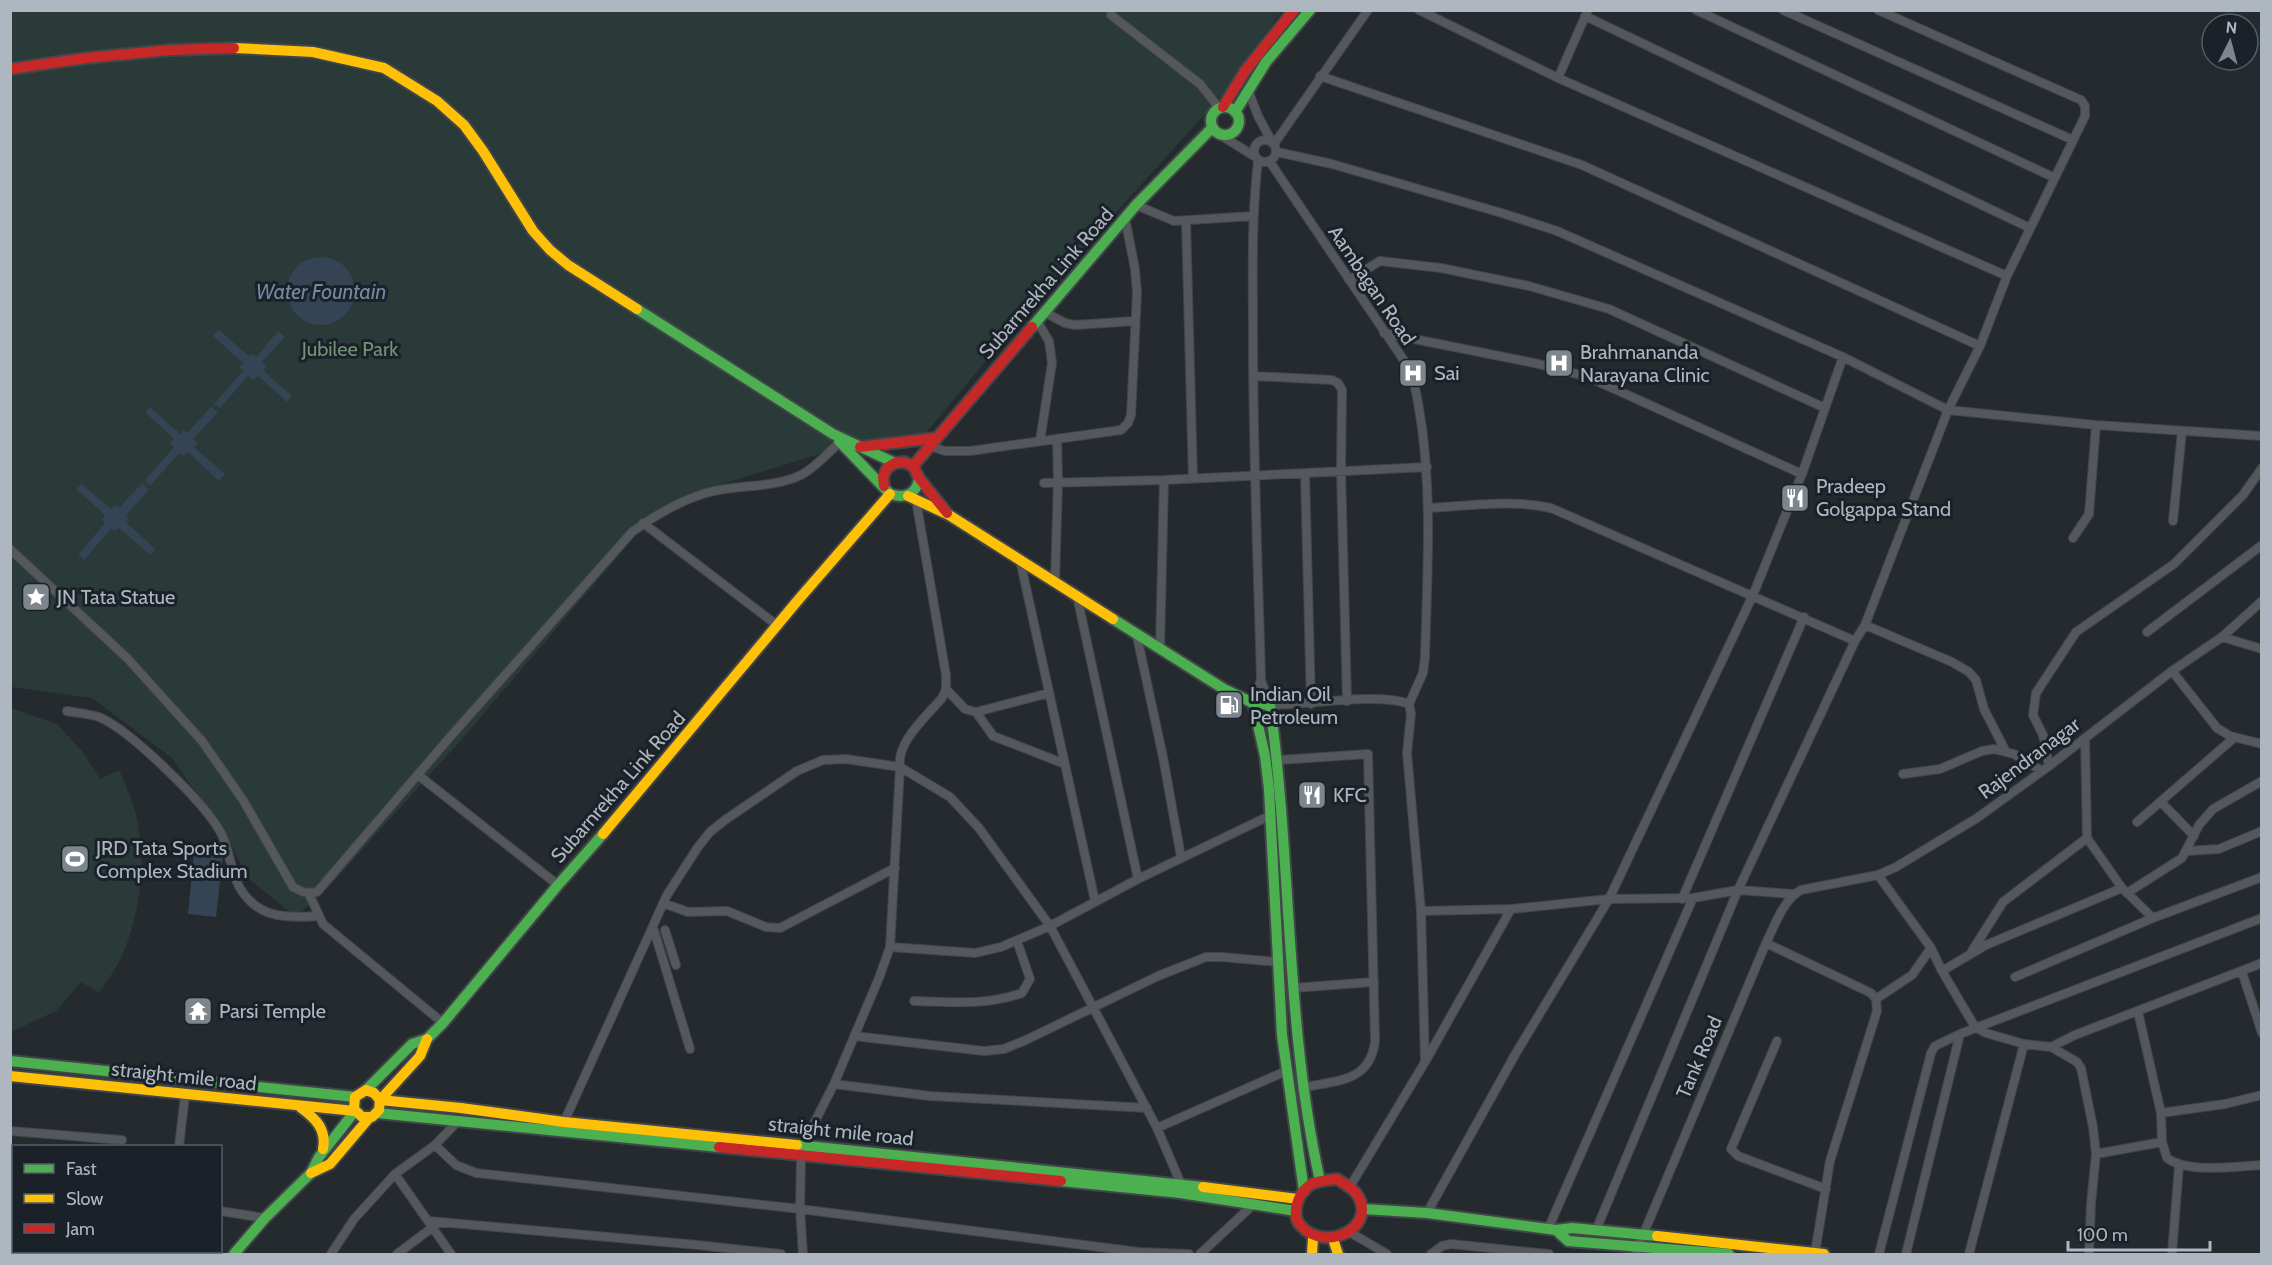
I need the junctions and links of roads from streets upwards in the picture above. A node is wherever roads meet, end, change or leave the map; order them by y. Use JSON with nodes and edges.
{"nodes":[{"id":1,"x":1294,"y":10,"type":"edge"},
{"id":2,"x":1310,"y":10,"type":"edge"},
{"id":3,"x":1368,"y":10,"type":"edge"},
{"id":4,"x":1419,"y":10,"type":"edge"},
{"id":5,"x":1696,"y":10,"type":"edge"},
{"id":6,"x":1783,"y":10,"type":"edge"},
{"id":7,"x":1878,"y":10,"type":"edge"},
{"id":8,"x":1587,"y":13,"type":"edge"},
{"id":9,"x":1111,"y":15,"type":"dead end"},
{"id":10,"x":10,"y":69,"type":"edge"},
{"id":11,"x":1320,"y":76,"type":"junction"},
{"id":12,"x":1558,"y":78,"type":"junction"},
{"id":13,"x":1248,"y":90,"type":"junction"},
{"id":14,"x":1221,"y":108,"type":"junction"},
{"id":15,"x":1235,"y":112,"type":"junction"},
{"id":16,"x":1215,"y":130,"type":"junction"},
{"id":17,"x":2073,"y":140,"type":"junction"},
{"id":18,"x":1274,"y":146,"type":"junction"},
{"id":19,"x":1256,"y":158,"type":"junction"},
{"id":20,"x":1270,"y":162,"type":"junction"},
{"id":21,"x":2055,"y":178,"type":"junction"},
{"id":22,"x":1136,"y":205,"type":"junction"},
{"id":23,"x":1253,"y":216,"type":"junction"},
{"id":24,"x":1125,"y":218,"type":"junction"},
{"id":25,"x":1186,"y":222,"type":"junction"},
{"id":26,"x":2030,"y":228,"type":"junction"},
{"id":27,"x":2007,"y":276,"type":"junction"},
{"id":28,"x":1349,"y":280,"type":"junction"},
{"id":29,"x":1041,"y":316,"type":"junction"},
{"id":30,"x":1135,"y":321,"type":"junction"},
{"id":31,"x":1384,"y":333,"type":"junction"},
{"id":32,"x":1980,"y":346,"type":"junction"},
{"id":33,"x":1843,"y":357,"type":"junction"},
{"id":34,"x":1253,"y":376,"type":"junction"},
{"id":35,"x":1825,"y":408,"type":"junction"},
{"id":36,"x":1948,"y":410,"type":"junction"},
{"id":37,"x":2096,"y":425,"type":"junction"},
{"id":38,"x":2182,"y":431,"type":"junction"},
{"id":39,"x":2262,"y":436,"type":"edge"},
{"id":40,"x":836,"y":438,"type":"junction"},
{"id":41,"x":1057,"y":439,"type":"junction"},
{"id":42,"x":1040,"y":441,"type":"junction"},
{"id":43,"x":933,"y":442,"type":"junction"},
{"id":44,"x":860,"y":447,"type":"junction"},
{"id":45,"x":894,"y":463,"type":"junction"},
{"id":46,"x":913,"y":466,"type":"junction"},
{"id":47,"x":1427,"y":467,"type":"junction"},
{"id":48,"x":2262,"y":468,"type":"edge"},
{"id":49,"x":1341,"y":472,"type":"junction"},
{"id":50,"x":1305,"y":474,"type":"junction"},
{"id":51,"x":1802,"y":474,"type":"junction"},
{"id":52,"x":1254,"y":477,"type":"junction"},
{"id":53,"x":919,"y":478,"type":"junction"},
{"id":54,"x":1193,"y":478,"type":"junction"},
{"id":55,"x":1164,"y":480,"type":"junction"},
{"id":56,"x":1058,"y":482,"type":"junction"},
{"id":57,"x":1044,"y":483,"type":"dead end"},
{"id":58,"x":887,"y":490,"type":"junction"},
{"id":59,"x":912,"y":498,"type":"junction"},
{"id":60,"x":1428,"y":508,"type":"junction"},
{"id":61,"x":949,"y":515,"type":"junction"},
{"id":62,"x":2173,"y":521,"type":"dead end"},
{"id":63,"x":643,"y":524,"type":"junction"},
{"id":64,"x":2073,"y":538,"type":"dead end"},
{"id":65,"x":2262,"y":545,"type":"edge"},
{"id":66,"x":10,"y":549,"type":"edge"},
{"id":67,"x":1020,"y":560,"type":"junction"},
{"id":68,"x":1054,"y":581,"type":"junction"},
{"id":69,"x":1077,"y":595,"type":"junction"},
{"id":70,"x":1754,"y":595,"type":"junction"},
{"id":71,"x":2262,"y":601,"type":"edge"},
{"id":72,"x":1804,"y":617,"type":"junction"},
{"id":73,"x":1865,"y":625,"type":"junction"},
{"id":74,"x":778,"y":626,"type":"junction"},
{"id":75,"x":1136,"y":632,"type":"junction"},
{"id":76,"x":2147,"y":632,"type":"dead end"},
{"id":77,"x":2222,"y":637,"type":"junction"},
{"id":78,"x":1855,"y":640,"type":"junction"},
{"id":79,"x":1160,"y":647,"type":"junction"},
{"id":80,"x":2262,"y":649,"type":"edge"},
{"id":81,"x":2172,"y":671,"type":"junction"},
{"id":82,"x":1261,"y":680,"type":"junction"},
{"id":83,"x":946,"y":689,"type":"junction"},
{"id":84,"x":1049,"y":693,"type":"junction"},
{"id":85,"x":1347,"y":701,"type":"junction"},
{"id":86,"x":1253,"y":704,"type":"junction"},
{"id":87,"x":1311,"y":704,"type":"junction"},
{"id":88,"x":1409,"y":704,"type":"junction"},
{"id":89,"x":1270,"y":705,"type":"junction"},
{"id":90,"x":67,"y":711,"type":"dead end"},
{"id":91,"x":976,"y":712,"type":"junction"},
{"id":92,"x":2235,"y":737,"type":"junction"},
{"id":93,"x":2085,"y":738,"type":"junction"},
{"id":94,"x":2262,"y":744,"type":"edge"},
{"id":95,"x":2006,"y":752,"type":"junction"},
{"id":96,"x":1279,"y":760,"type":"junction"},
{"id":97,"x":1065,"y":764,"type":"junction"},
{"id":98,"x":900,"y":766,"type":"junction"},
{"id":99,"x":2045,"y":769,"type":"junction"},
{"id":100,"x":1903,"y":774,"type":"dead end"},
{"id":101,"x":417,"y":775,"type":"junction"},
{"id":102,"x":2262,"y":781,"type":"edge"},
{"id":103,"x":2161,"y":802,"type":"junction"},
{"id":104,"x":1269,"y":816,"type":"junction"},
{"id":105,"x":2138,"y":822,"type":"dead end"},
{"id":106,"x":2262,"y":831,"type":"edge"},
{"id":107,"x":2194,"y":836,"type":"junction"},
{"id":108,"x":2087,"y":838,"type":"junction"},
{"id":109,"x":2187,"y":851,"type":"junction"},
{"id":110,"x":1181,"y":857,"type":"junction"},
{"id":111,"x":895,"y":868,"type":"junction"},
{"id":112,"x":1878,"y":875,"type":"junction"},
{"id":113,"x":2262,"y":877,"type":"edge"},
{"id":114,"x":1138,"y":879,"type":"junction"},
{"id":115,"x":558,"y":885,"type":"junction"},
{"id":116,"x":1738,"y":890,"type":"junction"},
{"id":117,"x":2124,"y":891,"type":"junction"},
{"id":118,"x":309,"y":894,"type":"junction"},
{"id":119,"x":1793,"y":894,"type":"junction"},
{"id":120,"x":1693,"y":898,"type":"junction"},
{"id":121,"x":1609,"y":899,"type":"junction"},
{"id":122,"x":1682,"y":899,"type":"junction"},
{"id":123,"x":1095,"y":901,"type":"junction"},
{"id":124,"x":663,"y":903,"type":"junction"},
{"id":125,"x":1511,"y":909,"type":"junction"},
{"id":126,"x":1421,"y":911,"type":"junction"},
{"id":127,"x":318,"y":916,"type":"junction"},
{"id":128,"x":2153,"y":918,"type":"junction"},
{"id":129,"x":2262,"y":918,"type":"edge"},
{"id":130,"x":1050,"y":926,"type":"junction"},
{"id":131,"x":653,"y":927,"type":"junction"},
{"id":132,"x":665,"y":930,"type":"dead end"},
{"id":133,"x":1017,"y":941,"type":"junction"},
{"id":134,"x":1766,"y":943,"type":"junction"},
{"id":135,"x":890,"y":947,"type":"junction"},
{"id":136,"x":1931,"y":948,"type":"junction"},
{"id":137,"x":1971,"y":953,"type":"junction"},
{"id":138,"x":1277,"y":963,"type":"junction"},
{"id":139,"x":2262,"y":963,"type":"edge"},
{"id":140,"x":676,"y":965,"type":"dead end"},
{"id":141,"x":1942,"y":971,"type":"junction"},
{"id":142,"x":2242,"y":972,"type":"junction"},
{"id":143,"x":2015,"y":977,"type":"dead end"},
{"id":144,"x":1374,"y":982,"type":"junction"},
{"id":145,"x":1293,"y":988,"type":"junction"},
{"id":146,"x":1876,"y":999,"type":"junction"},
{"id":147,"x":914,"y":1001,"type":"dead end"},
{"id":148,"x":1093,"y":1007,"type":"junction"},
{"id":149,"x":2138,"y":1012,"type":"junction"},
{"id":150,"x":443,"y":1023,"type":"junction"},
{"id":151,"x":1975,"y":1027,"type":"junction"},
{"id":152,"x":1960,"y":1034,"type":"junction"},
{"id":153,"x":2262,"y":1034,"type":"edge"},
{"id":154,"x":855,"y":1036,"type":"junction"},
{"id":155,"x":428,"y":1039,"type":"junction"},
{"id":156,"x":1777,"y":1041,"type":"dead end"},
{"id":157,"x":2024,"y":1044,"type":"junction"},
{"id":158,"x":2051,"y":1047,"type":"junction"},
{"id":159,"x":690,"y":1049,"type":"dead end"},
{"id":160,"x":10,"y":1062,"type":"edge"},
{"id":161,"x":1425,"y":1062,"type":"junction"},
{"id":162,"x":1286,"y":1071,"type":"junction"},
{"id":163,"x":10,"y":1076,"type":"edge"},
{"id":164,"x":834,"y":1084,"type":"junction"},
{"id":165,"x":1302,"y":1088,"type":"junction"},
{"id":166,"x":360,"y":1094,"type":"junction"},
{"id":167,"x":185,"y":1095,"type":"junction"},
{"id":168,"x":2262,"y":1095,"type":"edge"},
{"id":169,"x":380,"y":1100,"type":"junction"},
{"id":170,"x":299,"y":1106,"type":"junction"},
{"id":171,"x":1147,"y":1108,"type":"junction"},
{"id":172,"x":355,"y":1112,"type":"junction"},
{"id":173,"x":2161,"y":1113,"type":"junction"},
{"id":174,"x":373,"y":1115,"type":"junction"},
{"id":175,"x":458,"y":1121,"type":"junction"},
{"id":176,"x":564,"y":1122,"type":"junction"},
{"id":177,"x":1157,"y":1128,"type":"junction"},
{"id":178,"x":10,"y":1131,"type":"edge"},
{"id":179,"x":122,"y":1140,"type":"dead end"},
{"id":180,"x":2162,"y":1142,"type":"junction"},
{"id":181,"x":179,"y":1145,"type":"edge"},
{"id":182,"x":435,"y":1145,"type":"junction"},
{"id":183,"x":803,"y":1145,"type":"junction"},
{"id":184,"x":322,"y":1153,"type":"junction"},
{"id":185,"x":2096,"y":1154,"type":"junction"},
{"id":186,"x":801,"y":1156,"type":"junction"},
{"id":187,"x":2179,"y":1165,"type":"junction"},
{"id":188,"x":2262,"y":1165,"type":"edge"},
{"id":189,"x":311,"y":1173,"type":"junction"},
{"id":190,"x":395,"y":1174,"type":"junction"},
{"id":191,"x":1320,"y":1181,"type":"junction"},
{"id":192,"x":1181,"y":1184,"type":"junction"},
{"id":193,"x":1351,"y":1185,"type":"junction"},
{"id":194,"x":1826,"y":1189,"type":"junction"},
{"id":195,"x":1299,"y":1200,"type":"junction"},
{"id":196,"x":1255,"y":1203,"type":"junction"},
{"id":197,"x":800,"y":1209,"type":"junction"},
{"id":198,"x":1363,"y":1209,"type":"junction"},
{"id":199,"x":222,"y":1211,"type":"edge"},
{"id":200,"x":1427,"y":1213,"type":"junction"},
{"id":201,"x":266,"y":1218,"type":"junction"},
{"id":202,"x":434,"y":1224,"type":"junction"},
{"id":203,"x":1552,"y":1230,"type":"junction"},
{"id":204,"x":1596,"y":1230,"type":"junction"},
{"id":205,"x":1351,"y":1233,"type":"junction"},
{"id":206,"x":1641,"y":1235,"type":"junction"},
{"id":207,"x":1313,"y":1238,"type":"junction"},
{"id":208,"x":1334,"y":1242,"type":"junction"},
{"id":209,"x":698,"y":1245,"type":"junction"},
{"id":210,"x":1635,"y":1251,"type":"edge"},
{"id":211,"x":234,"y":1254,"type":"edge"},
{"id":212,"x":331,"y":1254,"type":"edge"},
{"id":213,"x":398,"y":1254,"type":"edge"},
{"id":214,"x":451,"y":1254,"type":"edge"},
{"id":215,"x":697,"y":1254,"type":"edge"},
{"id":216,"x":780,"y":1254,"type":"edge"},
{"id":217,"x":803,"y":1254,"type":"edge"},
{"id":218,"x":1189,"y":1254,"type":"edge"},
{"id":219,"x":1200,"y":1254,"type":"edge"},
{"id":220,"x":1312,"y":1254,"type":"edge"},
{"id":221,"x":1338,"y":1254,"type":"edge"},
{"id":222,"x":1387,"y":1254,"type":"edge"},
{"id":223,"x":1431,"y":1254,"type":"edge"},
{"id":224,"x":1550,"y":1254,"type":"edge"},
{"id":225,"x":1729,"y":1254,"type":"edge"},
{"id":226,"x":1820,"y":1254,"type":"edge"},
{"id":227,"x":1879,"y":1254,"type":"edge"},
{"id":228,"x":1906,"y":1254,"type":"edge"},
{"id":229,"x":1969,"y":1254,"type":"edge"},
{"id":230,"x":2089,"y":1254,"type":"edge"},
{"id":231,"x":2172,"y":1254,"type":"edge"}],
"edges":[{"from":1,"to":14,"type":"street","name":"Subarnrekha Link Road"},
{"from":2,"to":13,"type":"street","name":"Subarnrekha Link Road"},
{"from":3,"to":11,"type":"street"},
{"from":4,"to":12,"type":"street"},
{"from":5,"to":21,"type":"street"},
{"from":6,"to":17,"type":"street"},
{"from":7,"to":17,"type":"street"},
{"from":8,"to":12,"type":"street"},
{"from":8,"to":26,"type":"street"},
{"from":9,"to":14,"type":"street"},
{"from":10,"to":40,"type":"street"},
{"from":11,"to":18,"type":"street"},
{"from":11,"to":32,"type":"street"},
{"from":12,"to":27,"type":"street"},
{"from":13,"to":15,"type":"street","name":"Subarnrekha Link Road"},
{"from":13,"to":18,"type":"street"},
{"from":14,"to":15,"type":"street"},
{"from":14,"to":16,"type":"street","name":"Subarnrekha Link Road"},
{"from":15,"to":16,"type":"street","name":"Subarnrekha Link Road"},
{"from":16,"to":19,"type":"street"},
{"from":16,"to":22,"type":"street","name":"Subarnrekha Link Road"},
{"from":17,"to":21,"type":"street"},
{"from":18,"to":19,"type":"street"},
{"from":18,"to":20,"type":"street"},
{"from":18,"to":33,"type":"street"},
{"from":19,"to":20,"type":"street"},
{"from":19,"to":23,"type":"street"},
{"from":20,"to":28,"type":"street","name":"Aambagan Road"},
{"from":21,"to":26,"type":"street"},
{"from":22,"to":24,"type":"street","name":"Subarnrekha Link Road"},
{"from":22,"to":25,"type":"street"},
{"from":23,"to":25,"type":"street"},
{"from":23,"to":34,"type":"street"},
{"from":24,"to":29,"type":"street","name":"Subarnrekha Link Road"},
{"from":24,"to":30,"type":"street"},
{"from":25,"to":54,"type":"street"},
{"from":26,"to":27,"type":"street"},
{"from":27,"to":32,"type":"street"},
{"from":28,"to":31,"type":"street","name":"Aambagan Road"},
{"from":28,"to":35,"type":"street"},
{"from":29,"to":30,"type":"street"},
{"from":29,"to":42,"type":"street"},
{"from":29,"to":43,"type":"street","name":"Subarnrekha Link Road"},
{"from":30,"to":41,"type":"street"},
{"from":31,"to":47,"type":"street","name":"Aambagan Road"},
{"from":31,"to":51,"type":"street"},
{"from":32,"to":36,"type":"street"},
{"from":33,"to":35,"type":"street"},
{"from":33,"to":36,"type":"street"},
{"from":34,"to":49,"type":"street"},
{"from":34,"to":52,"type":"street"},
{"from":35,"to":51,"type":"street"},
{"from":36,"to":37,"type":"street"},
{"from":36,"to":73,"type":"street"},
{"from":37,"to":38,"type":"street"},
{"from":37,"to":64,"type":"street"},
{"from":38,"to":39,"type":"street"},
{"from":38,"to":62,"type":"street"},
{"from":40,"to":44,"type":"street"},
{"from":40,"to":58,"type":"street"},
{"from":40,"to":63,"type":"street"},
{"from":41,"to":42,"type":"street"},
{"from":41,"to":56,"type":"street"},
{"from":42,"to":43,"type":"street"},
{"from":43,"to":44,"type":"street"},
{"from":43,"to":46,"type":"street","name":"Subarnrekha Link Road"},
{"from":44,"to":45,"type":"street"},
{"from":45,"to":46,"type":"street"},
{"from":45,"to":58,"type":"street"},
{"from":46,"to":53,"type":"street"},
{"from":47,"to":49,"type":"street"},
{"from":47,"to":60,"type":"street","name":"Aambagan Road"},
{"from":48,"to":99,"type":"street"},
{"from":49,"to":50,"type":"street"},
{"from":49,"to":85,"type":"street"},
{"from":50,"to":52,"type":"street"},
{"from":50,"to":87,"type":"street"},
{"from":51,"to":70,"type":"street"},
{"from":52,"to":54,"type":"street"},
{"from":52,"to":82,"type":"street"},
{"from":53,"to":59,"type":"street"},
{"from":53,"to":61,"type":"street"},
{"from":54,"to":55,"type":"street"},
{"from":55,"to":56,"type":"street"},
{"from":55,"to":79,"type":"street"},
{"from":56,"to":57,"type":"street"},
{"from":56,"to":68,"type":"street"},
{"from":58,"to":59,"type":"street"},
{"from":58,"to":74,"type":"street","name":"Subarnrekha Link Road"},
{"from":59,"to":61,"type":"street"},
{"from":59,"to":83,"type":"street"},
{"from":60,"to":70,"type":"street"},
{"from":60,"to":88,"type":"street","name":"Aambagan Road"},
{"from":61,"to":67,"type":"street"},
{"from":63,"to":74,"type":"street"},
{"from":63,"to":101,"type":"street"},
{"from":65,"to":76,"type":"street"},
{"from":66,"to":118,"type":"street"},
{"from":67,"to":68,"type":"street"},
{"from":67,"to":84,"type":"street"},
{"from":68,"to":69,"type":"street"},
{"from":69,"to":75,"type":"street"},
{"from":69,"to":114,"type":"street"},
{"from":70,"to":72,"type":"street"},
{"from":70,"to":121,"type":"street"},
{"from":71,"to":77,"type":"street","name":"Rajendranagar"},
{"from":72,"to":78,"type":"street"},
{"from":72,"to":122,"type":"street"},
{"from":73,"to":78,"type":"street"},
{"from":73,"to":95,"type":"street"},
{"from":74,"to":115,"type":"street","name":"Subarnrekha Link Road"},
{"from":75,"to":79,"type":"street"},
{"from":75,"to":110,"type":"street"},
{"from":77,"to":80,"type":"street"},
{"from":77,"to":81,"type":"street","name":"Rajendranagar"},
{"from":78,"to":116,"type":"street"},
{"from":79,"to":86,"type":"street"},
{"from":81,"to":92,"type":"street"},
{"from":81,"to":93,"type":"street","name":"Rajendranagar"},
{"from":82,"to":86,"type":"street"},
{"from":82,"to":89,"type":"street"},
{"from":83,"to":91,"type":"street"},
{"from":83,"to":98,"type":"street"},
{"from":84,"to":91,"type":"street"},
{"from":84,"to":97,"type":"street"},
{"from":85,"to":87,"type":"street"},
{"from":85,"to":88,"type":"street"},
{"from":86,"to":89,"type":"street"},
{"from":86,"to":104,"type":"street"},
{"from":87,"to":89,"type":"street"},
{"from":88,"to":126,"type":"street"},
{"from":89,"to":96,"type":"street"},
{"from":90,"to":127,"type":"street"},
{"from":91,"to":97,"type":"street"},
{"from":92,"to":94,"type":"street"},
{"from":92,"to":103,"type":"street"},
{"from":93,"to":99,"type":"street","name":"Rajendranagar"},
{"from":93,"to":108,"type":"street"},
{"from":95,"to":99,"type":"street"},
{"from":95,"to":100,"type":"street"},
{"from":96,"to":144,"type":"street"},
{"from":96,"to":145,"type":"street"},
{"from":97,"to":123,"type":"street"},
{"from":98,"to":111,"type":"street"},
{"from":98,"to":124,"type":"street"},
{"from":98,"to":130,"type":"street"},
{"from":99,"to":112,"type":"street","name":"Rajendranagar"},
{"from":101,"to":115,"type":"street"},
{"from":101,"to":118,"type":"street"},
{"from":102,"to":107,"type":"street"},
{"from":103,"to":105,"type":"street"},
{"from":103,"to":107,"type":"street"},
{"from":104,"to":110,"type":"street"},
{"from":104,"to":138,"type":"street"},
{"from":106,"to":109,"type":"street"},
{"from":107,"to":109,"type":"street"},
{"from":108,"to":117,"type":"street"},
{"from":108,"to":137,"type":"street"},
{"from":109,"to":117,"type":"street"},
{"from":110,"to":114,"type":"street"},
{"from":111,"to":124,"type":"street"},
{"from":111,"to":135,"type":"street"},
{"from":112,"to":119,"type":"street","name":"Rajendranagar"},
{"from":112,"to":136,"type":"street"},
{"from":113,"to":128,"type":"street"},
{"from":114,"to":123,"type":"street"},
{"from":115,"to":150,"type":"street","name":"Subarnrekha Link Road"},
{"from":116,"to":119,"type":"street","name":"Rajendranagar"},
{"from":116,"to":120,"type":"street","name":"Rajendranagar"},
{"from":116,"to":204,"type":"street"},
{"from":117,"to":128,"type":"street"},
{"from":117,"to":137,"type":"street"},
{"from":118,"to":127,"type":"street"},
{"from":119,"to":134,"type":"street","name":"Tank Road"},
{"from":120,"to":122,"type":"street","name":"Rajendranagar"},
{"from":120,"to":203,"type":"street"},
{"from":121,"to":122,"type":"street","name":"Rajendranagar"},
{"from":121,"to":125,"type":"street","name":"Rajendranagar"},
{"from":121,"to":200,"type":"street"},
{"from":123,"to":130,"type":"street"},
{"from":124,"to":131,"type":"street"},
{"from":125,"to":126,"type":"street","name":"Rajendranagar"},
{"from":125,"to":161,"type":"street"},
{"from":126,"to":161,"type":"street"},
{"from":127,"to":150,"type":"street"},
{"from":128,"to":143,"type":"street"},
{"from":129,"to":151,"type":"street"},
{"from":130,"to":133,"type":"street"},
{"from":130,"to":148,"type":"street"},
{"from":131,"to":159,"type":"street"},
{"from":131,"to":176,"type":"street"},
{"from":132,"to":140,"type":"street"},
{"from":133,"to":135,"type":"street"},
{"from":133,"to":147,"type":"street"},
{"from":134,"to":146,"type":"street"},
{"from":134,"to":206,"type":"street","name":"Tank Road"},
{"from":135,"to":154,"type":"street"},
{"from":136,"to":141,"type":"street"},
{"from":136,"to":146,"type":"street"},
{"from":137,"to":141,"type":"street"},
{"from":138,"to":148,"type":"street"},
{"from":138,"to":162,"type":"street"},
{"from":139,"to":142,"type":"street"},
{"from":141,"to":151,"type":"street"},
{"from":142,"to":149,"type":"street"},
{"from":142,"to":153,"type":"street"},
{"from":144,"to":145,"type":"street"},
{"from":144,"to":165,"type":"street"},
{"from":145,"to":165,"type":"street"},
{"from":146,"to":194,"type":"street"},
{"from":148,"to":154,"type":"street"},
{"from":148,"to":171,"type":"street"},
{"from":149,"to":158,"type":"street"},
{"from":149,"to":173,"type":"street"},
{"from":150,"to":155,"type":"street","name":"Subarnrekha Link Road"},
{"from":151,"to":152,"type":"street"},
{"from":151,"to":157,"type":"street"},
{"from":152,"to":227,"type":"street"},
{"from":152,"to":228,"type":"street"},
{"from":154,"to":164,"type":"street"},
{"from":155,"to":166,"type":"street","name":"Subarnrekha Link Road"},
{"from":155,"to":169,"type":"street"},
{"from":156,"to":194,"type":"street"},
{"from":157,"to":158,"type":"street"},
{"from":157,"to":229,"type":"street"},
{"from":158,"to":185,"type":"street"},
{"from":160,"to":166,"type":"street","name":"straight mile road"},
{"from":161,"to":193,"type":"street"},
{"from":162,"to":177,"type":"street"},
{"from":162,"to":195,"type":"street"},
{"from":163,"to":167,"type":"street","name":"straight mile road"},
{"from":164,"to":171,"type":"street"},
{"from":164,"to":183,"type":"street"},
{"from":165,"to":191,"type":"street"},
{"from":166,"to":169,"type":"street","name":"straight mile road"},
{"from":166,"to":172,"type":"street"},
{"from":167,"to":170,"type":"street","name":"straight mile road"},
{"from":167,"to":181,"type":"street"},
{"from":168,"to":173,"type":"street"},
{"from":169,"to":174,"type":"street"},
{"from":169,"to":176,"type":"street","name":"straight mile road"},
{"from":170,"to":172,"type":"street","name":"straight mile road"},
{"from":170,"to":184,"type":"street"},
{"from":171,"to":177,"type":"street"},
{"from":172,"to":174,"type":"street","name":"straight mile road"},
{"from":172,"to":184,"type":"street"},
{"from":173,"to":180,"type":"street"},
{"from":174,"to":175,"type":"street","name":"straight mile road"},
{"from":174,"to":189,"type":"street"},
{"from":175,"to":182,"type":"street"},
{"from":175,"to":186,"type":"street","name":"straight mile road"},
{"from":176,"to":183,"type":"street","name":"straight mile road"},
{"from":177,"to":192,"type":"street"},
{"from":178,"to":179,"type":"street"},
{"from":180,"to":185,"type":"street"},
{"from":180,"to":187,"type":"street"},
{"from":182,"to":190,"type":"street"},
{"from":182,"to":197,"type":"street"},
{"from":183,"to":186,"type":"street"},
{"from":183,"to":192,"type":"street","name":"straight mile road"},
{"from":184,"to":189,"type":"street"},
{"from":185,"to":230,"type":"street"},
{"from":186,"to":196,"type":"street","name":"straight mile road"},
{"from":186,"to":197,"type":"street"},
{"from":187,"to":188,"type":"street"},
{"from":187,"to":231,"type":"street"},
{"from":189,"to":201,"type":"street"},
{"from":190,"to":202,"type":"street"},
{"from":190,"to":212,"type":"street"},
{"from":191,"to":193,"type":"street"},
{"from":191,"to":195,"type":"street"},
{"from":192,"to":195,"type":"street","name":"straight mile road"},
{"from":193,"to":198,"type":"street"},
{"from":194,"to":226,"type":"street"},
{"from":195,"to":196,"type":"street","name":"straight mile road"},
{"from":195,"to":207,"type":"street"},
{"from":196,"to":219,"type":"street"},
{"from":197,"to":217,"type":"street"},
{"from":197,"to":218,"type":"street"},
{"from":198,"to":200,"type":"street"},
{"from":198,"to":205,"type":"street"},
{"from":199,"to":201,"type":"street"},
{"from":200,"to":203,"type":"street"},
{"from":201,"to":211,"type":"street"},
{"from":202,"to":209,"type":"street"},
{"from":202,"to":213,"type":"street"},
{"from":202,"to":214,"type":"street"},
{"from":203,"to":204,"type":"street"},
{"from":203,"to":210,"type":"street"},
{"from":204,"to":206,"type":"street"},
{"from":205,"to":208,"type":"street"},
{"from":205,"to":222,"type":"street"},
{"from":206,"to":210,"type":"street","name":"Tank Road"},
{"from":206,"to":226,"type":"street"},
{"from":207,"to":208,"type":"street"},
{"from":207,"to":220,"type":"street"},
{"from":208,"to":221,"type":"street"},
{"from":209,"to":215,"type":"street"},
{"from":209,"to":216,"type":"street"},
{"from":210,"to":225,"type":"street"},
{"from":223,"to":224,"type":"street"}]}
